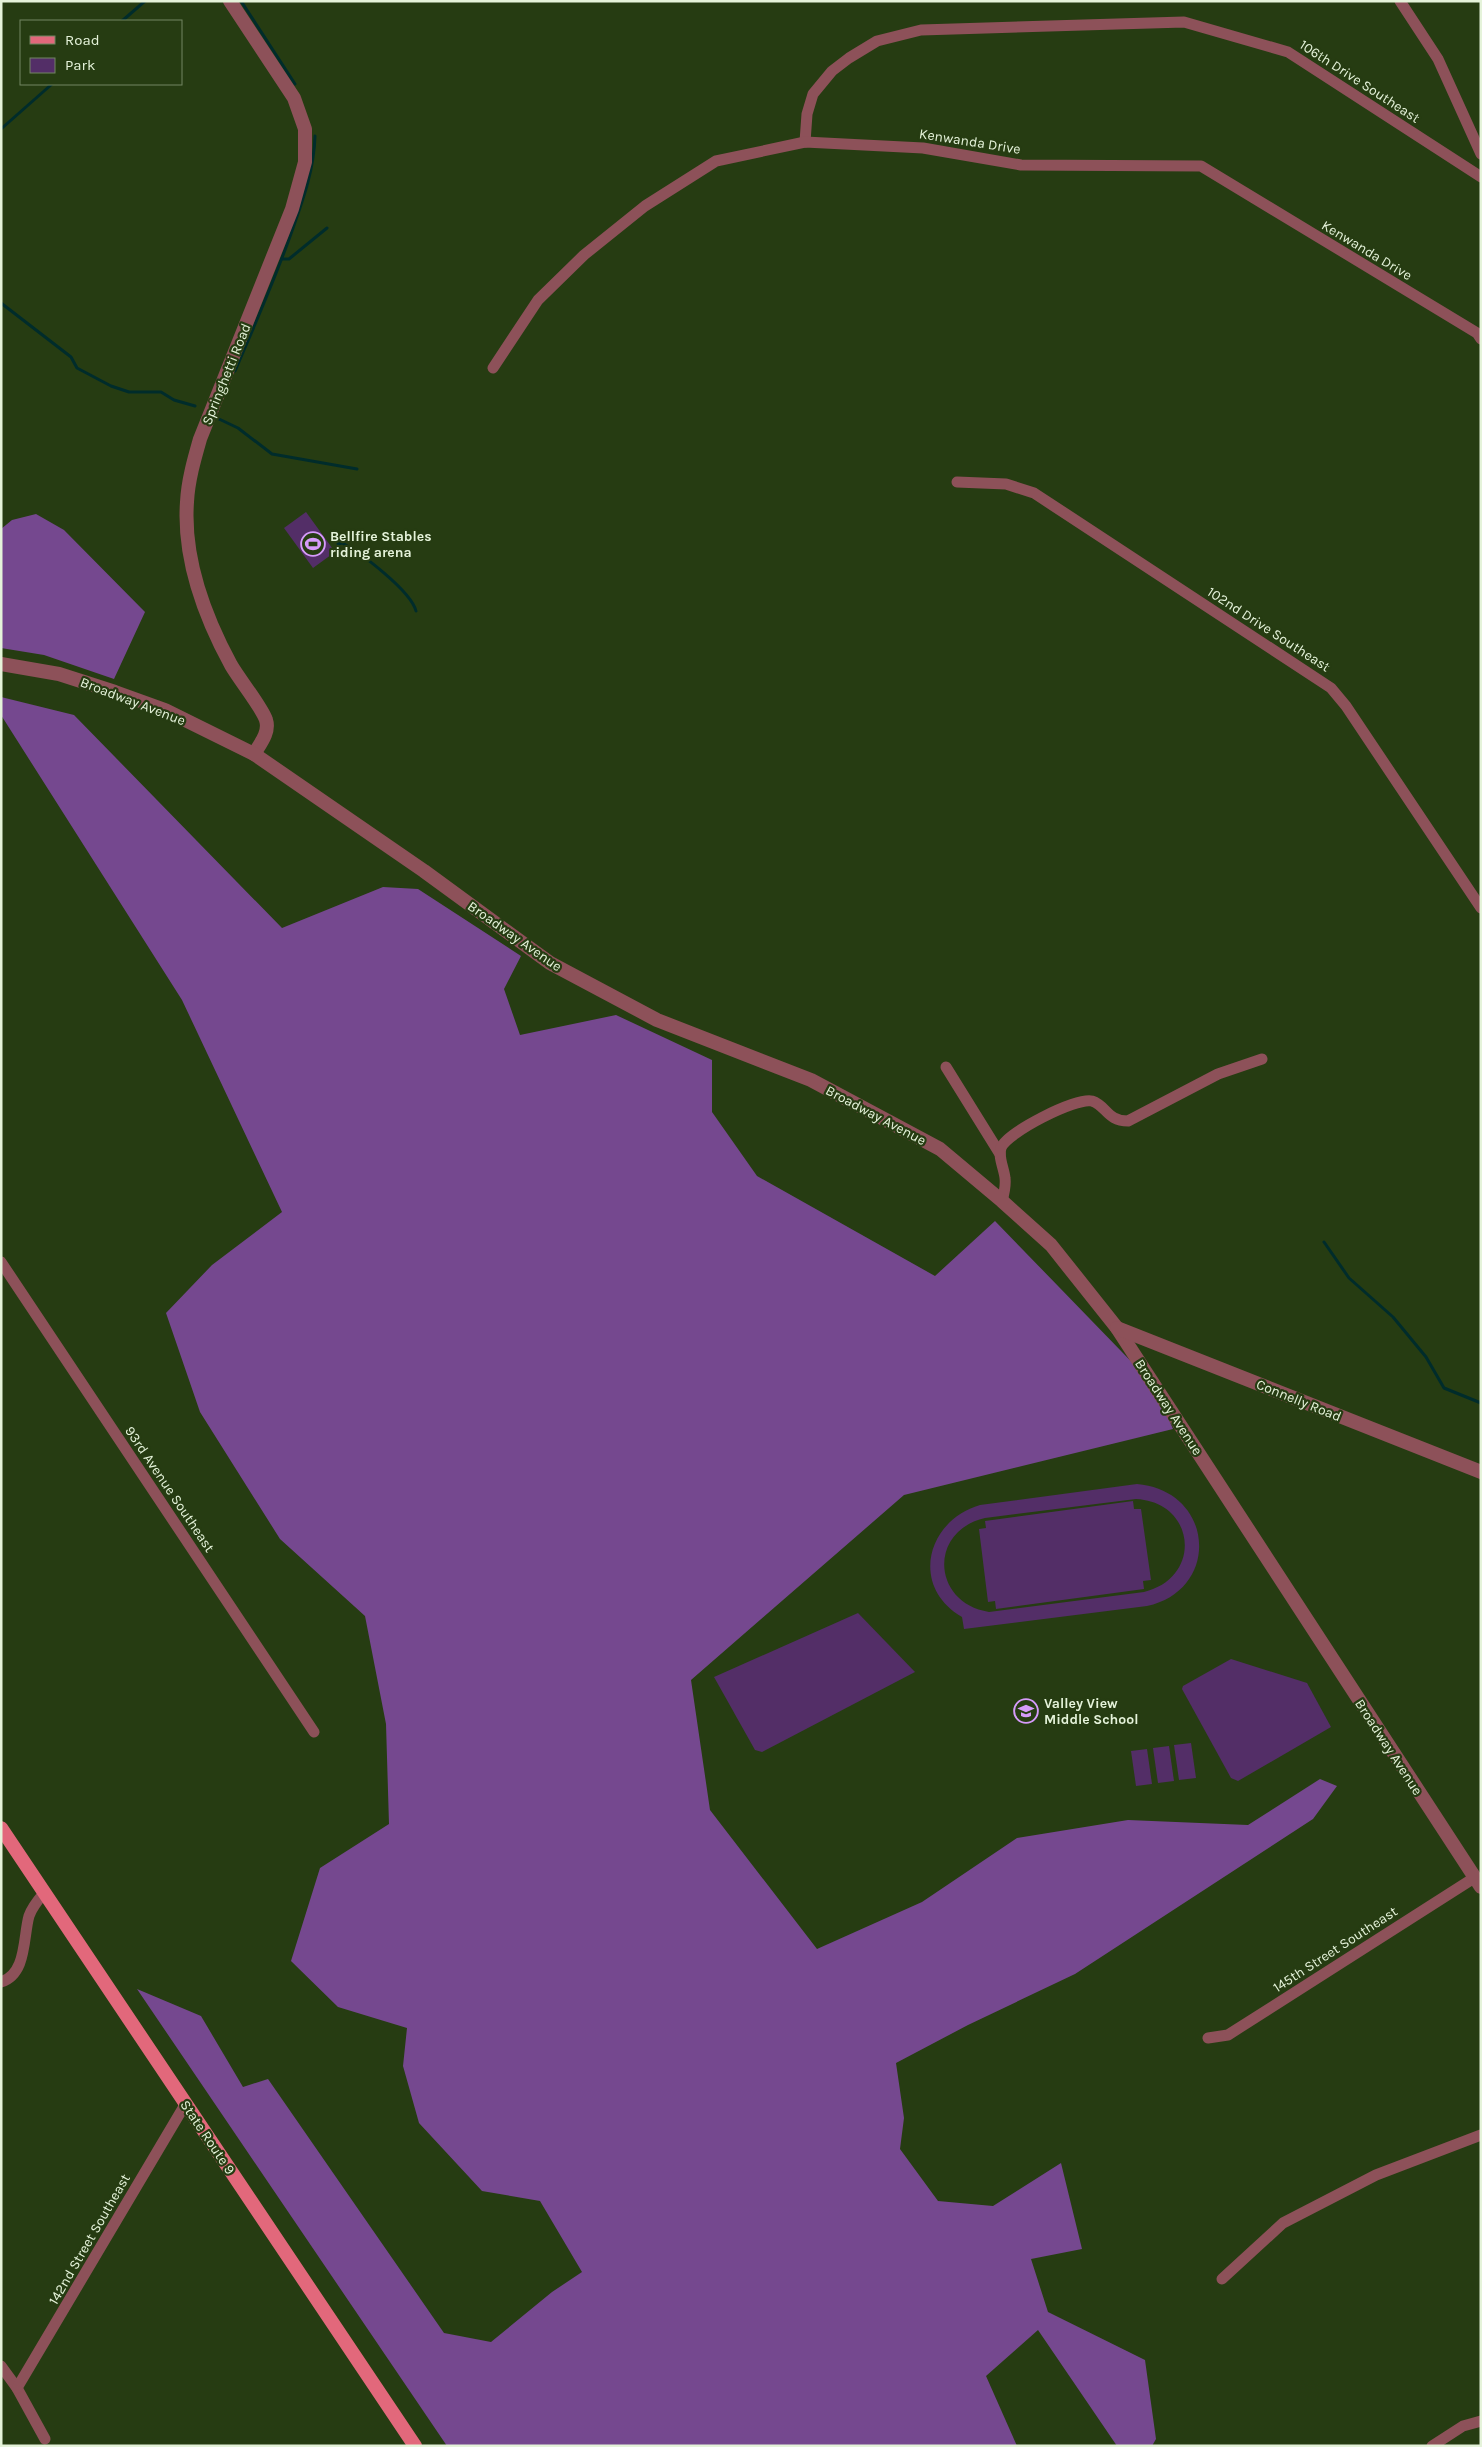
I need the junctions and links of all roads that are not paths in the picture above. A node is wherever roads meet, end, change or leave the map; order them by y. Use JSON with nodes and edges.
{"nodes":[{"id":1,"x":230,"y":1,"type":"edge"},
{"id":2,"x":1400,"y":1,"type":"edge"},
{"id":3,"x":805,"y":142,"type":"junction"},
{"id":4,"x":1481,"y":154,"type":"edge"},
{"id":5,"x":1481,"y":177,"type":"edge"},
{"id":6,"x":1481,"y":338,"type":"edge"},
{"id":7,"x":493,"y":368,"type":"dead end"},
{"id":8,"x":957,"y":482,"type":"dead end"},
{"id":9,"x":1,"y":664,"type":"edge"},
{"id":10,"x":254,"y":754,"type":"junction"},
{"id":11,"x":1481,"y":908,"type":"edge"},
{"id":12,"x":1262,"y":1059,"type":"dead end"},
{"id":13,"x":946,"y":1068,"type":"dead end"},
{"id":14,"x":1000,"y":1154,"type":"junction"},
{"id":15,"x":1002,"y":1201,"type":"junction"},
{"id":16,"x":1,"y":1262,"type":"edge"},
{"id":17,"x":1117,"y":1328,"type":"junction"},
{"id":18,"x":1481,"y":1472,"type":"edge"},
{"id":19,"x":314,"y":1732,"type":"dead end"},
{"id":20,"x":1,"y":1828,"type":"edge"},
{"id":21,"x":1478,"y":1882,"type":"edge"},
{"id":22,"x":44,"y":1892,"type":"junction"},
{"id":23,"x":1,"y":1982,"type":"edge"},
{"id":24,"x":1208,"y":2038,"type":"dead end"},
{"id":25,"x":186,"y":2103,"type":"junction"},
{"id":26,"x":1481,"y":2134,"type":"edge"},
{"id":27,"x":1222,"y":2279,"type":"dead end"},
{"id":28,"x":2,"y":2368,"type":"edge"},
{"id":29,"x":17,"y":2388,"type":"junction"},
{"id":30,"x":1481,"y":2421,"type":"edge"},
{"id":31,"x":45,"y":2439,"type":"dead end"},
{"id":32,"x":415,"y":2446,"type":"edge"},
{"id":33,"x":1432,"y":2446,"type":"edge"}],
"edges":[{"from":1,"to":10,"type":"street","name":"Springhetti Road"},
{"from":2,"to":4,"type":"street"},
{"from":3,"to":5,"type":"street","name":"106th Drive Southeast"},
{"from":3,"to":6,"type":"street","name":"Kenwanda Drive"},
{"from":3,"to":7,"type":"street","name":"Kenwanda Drive"},
{"from":8,"to":11,"type":"street","name":"102nd Drive Southeast"},
{"from":9,"to":10,"type":"street","name":"Broadway Avenue"},
{"from":10,"to":15,"type":"street","name":"Broadway Avenue"},
{"from":12,"to":14,"type":"street"},
{"from":13,"to":14,"type":"street"},
{"from":14,"to":15,"type":"street"},
{"from":15,"to":17,"type":"street","name":"Broadway Avenue"},
{"from":16,"to":19,"type":"street","name":"93rd Avenue Southeast"},
{"from":17,"to":18,"type":"street","name":"Connelly Road"},
{"from":17,"to":21,"type":"street","name":"Broadway Avenue"},
{"from":20,"to":22,"type":"main road","name":"State Route 9"},
{"from":21,"to":24,"type":"street","name":"145th Street Southeast"},
{"from":22,"to":23,"type":"street"},
{"from":22,"to":25,"type":"main road","name":"State Route 9"},
{"from":25,"to":29,"type":"street","name":"142nd Street Southeast"},
{"from":25,"to":32,"type":"main road","name":"State Route 9"},
{"from":26,"to":27,"type":"street"},
{"from":28,"to":29,"type":"street"},
{"from":29,"to":31,"type":"street"},
{"from":30,"to":33,"type":"street"}]}
